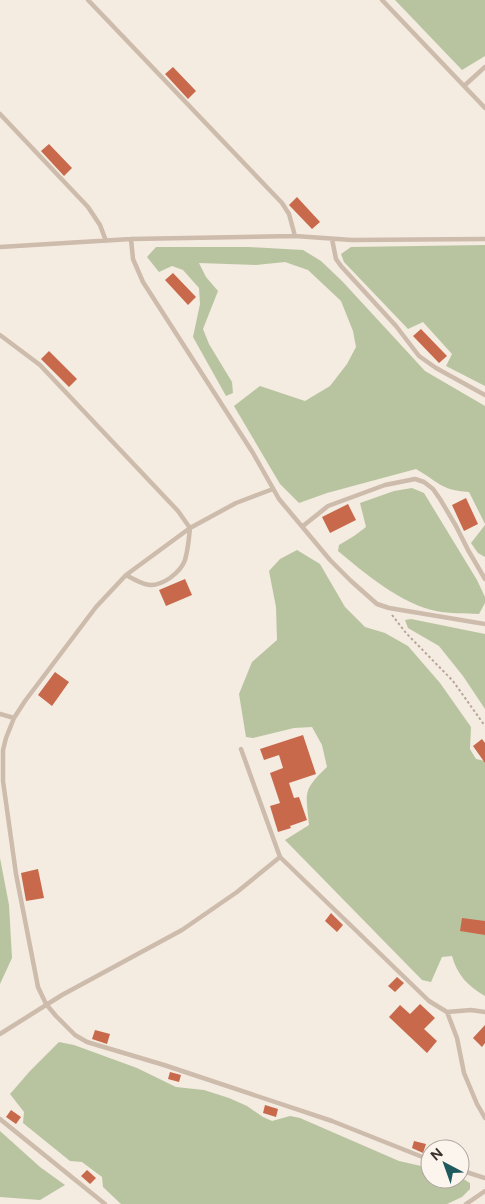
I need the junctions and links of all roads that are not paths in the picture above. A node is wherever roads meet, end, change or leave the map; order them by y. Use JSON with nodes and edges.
{"nodes":[{"id":1,"x":88,"y":0,"type":"edge"},
{"id":2,"x":382,"y":0,"type":"edge"},
{"id":3,"x":485,"y":67,"type":"edge"},
{"id":4,"x":464,"y":86,"type":"junction"},
{"id":5,"x":485,"y":108,"type":"edge"},
{"id":6,"x":0,"y":114,"type":"edge"},
{"id":7,"x":295,"y":236,"type":"junction"},
{"id":8,"x":131,"y":239,"type":"junction"},
{"id":9,"x":332,"y":239,"type":"junction"},
{"id":10,"x":485,"y":239,"type":"edge"},
{"id":11,"x":106,"y":241,"type":"junction"},
{"id":12,"x":0,"y":247,"type":"edge"},
{"id":13,"x":0,"y":335,"type":"edge"},
{"id":14,"x":485,"y":395,"type":"edge"},
{"id":15,"x":273,"y":489,"type":"junction"},
{"id":16,"x":302,"y":526,"type":"junction"},
{"id":17,"x":190,"y":528,"type":"junction"},
{"id":18,"x":126,"y":575,"type":"junction"},
{"id":19,"x":485,"y":579,"type":"edge"},
{"id":20,"x":485,"y":624,"type":"edge"},
{"id":21,"x":0,"y":714,"type":"edge"},
{"id":22,"x":14,"y":718,"type":"junction"},
{"id":23,"x":241,"y":749,"type":"dead end"},
{"id":24,"x":280,"y":857,"type":"junction"},
{"id":25,"x":46,"y":1004,"type":"junction"},
{"id":26,"x":447,"y":1012,"type":"junction"},
{"id":27,"x":485,"y":1012,"type":"edge"},
{"id":28,"x":0,"y":1034,"type":"edge"},
{"id":29,"x":485,"y":1118,"type":"edge"},
{"id":30,"x":0,"y":1119,"type":"edge"},
{"id":31,"x":420,"y":1156,"type":"edge"},
{"id":32,"x":470,"y":1173,"type":"edge"},
{"id":33,"x":485,"y":1178,"type":"edge"},
{"id":34,"x":485,"y":1191,"type":"edge"},
{"id":35,"x":105,"y":1204,"type":"edge"},
{"id":36,"x":466,"y":1204,"type":"edge"}],
"edges":[{"from":1,"to":7,"type":"lane"},
{"from":2,"to":4,"type":"lane"},
{"from":3,"to":4,"type":"lane"},
{"from":4,"to":5,"type":"lane"},
{"from":6,"to":11,"type":"lane"},
{"from":7,"to":8,"type":"lane"},
{"from":7,"to":9,"type":"lane"},
{"from":8,"to":11,"type":"lane"},
{"from":8,"to":15,"type":"lane"},
{"from":9,"to":10,"type":"lane"},
{"from":9,"to":14,"type":"lane"},
{"from":11,"to":12,"type":"lane"},
{"from":13,"to":17,"type":"lane"},
{"from":15,"to":16,"type":"lane"},
{"from":15,"to":17,"type":"lane"},
{"from":16,"to":19,"type":"lane"},
{"from":16,"to":20,"type":"lane"},
{"from":17,"to":18,"type":"lane"},
{"from":17,"to":18,"type":"lane"},
{"from":18,"to":22,"type":"lane"},
{"from":21,"to":22,"type":"lane"},
{"from":22,"to":25,"type":"lane"},
{"from":23,"to":24,"type":"lane"},
{"from":24,"to":25,"type":"lane"},
{"from":24,"to":26,"type":"lane"},
{"from":25,"to":28,"type":"lane"},
{"from":25,"to":31,"type":"lane"},
{"from":26,"to":27,"type":"lane"},
{"from":26,"to":29,"type":"lane"},
{"from":30,"to":35,"type":"lane"},
{"from":32,"to":33,"type":"lane"},
{"from":34,"to":36,"type":"lane"}]}
